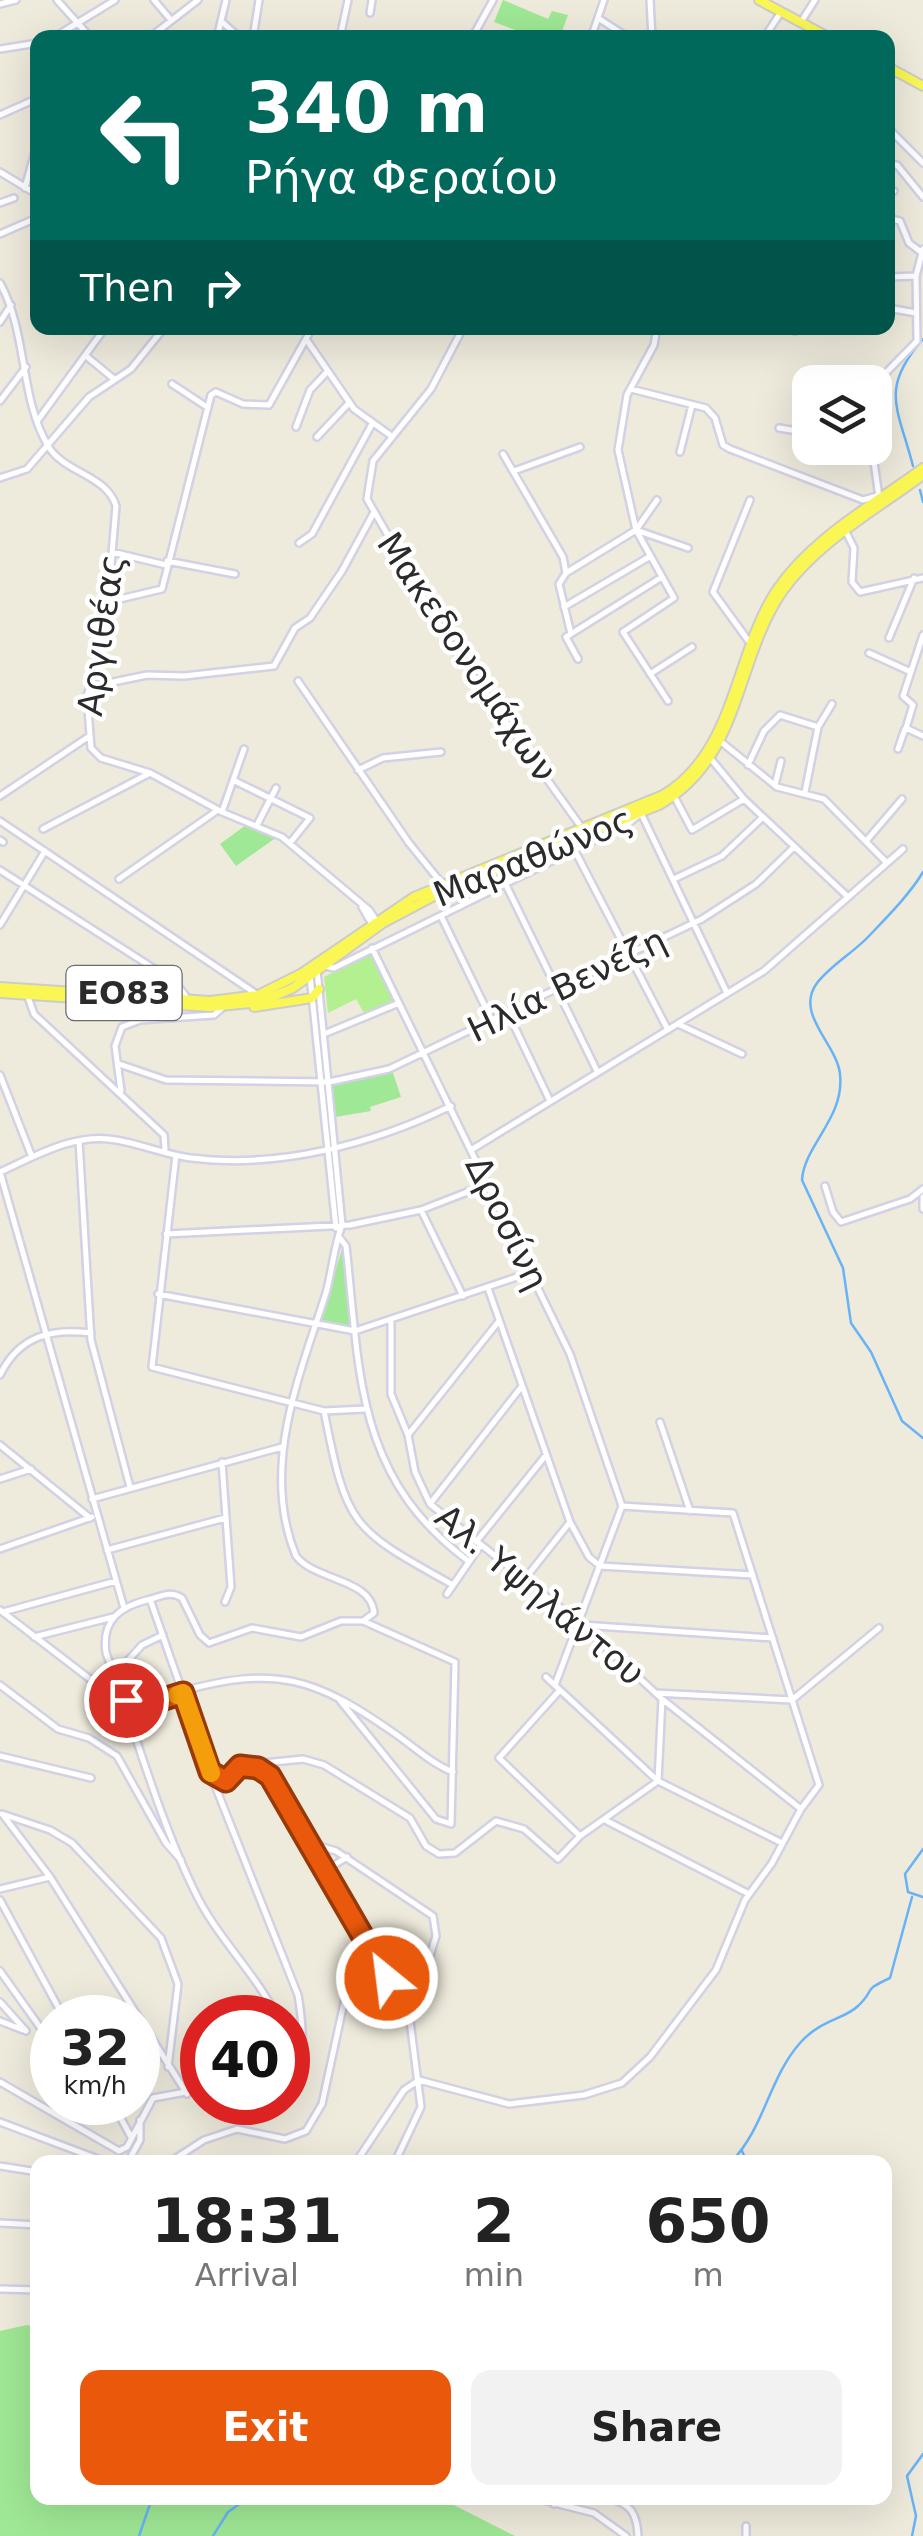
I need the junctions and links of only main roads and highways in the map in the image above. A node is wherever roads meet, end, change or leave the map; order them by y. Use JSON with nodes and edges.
{"nodes":[{"id":1,"x":759,"y":0,"type":"edge"},
{"id":2,"x":816,"y":30,"type":"edge"},
{"id":3,"x":895,"y":71,"type":"edge"},
{"id":4,"x":923,"y":86,"type":"edge"},
{"id":5,"x":923,"y":472,"type":"edge"},
{"id":6,"x":718,"y":741,"type":"junction"},
{"id":7,"x":375,"y":924,"type":"junction"},
{"id":8,"x":316,"y":969,"type":"junction"},
{"id":9,"x":319,"y":989,"type":"road end"},
{"id":10,"x":0,"y":990,"type":"edge"},
{"id":11,"x":242,"y":1006,"type":"junction"}],
"edges":[{"from":1,"to":2,"type":"main road"},
{"from":3,"to":4,"type":"main road"},
{"from":5,"to":6,"type":"main road","name":"Μαραθώνος","number":"ΕΟ83"},
{"from":5,"to":6,"type":"main road","name":"Μαραθώνος","number":"ΕΟ83"},
{"from":6,"to":7,"type":"main road","name":"Μαραθώνος","number":"ΕΟ83"},
{"from":6,"to":7,"type":"main road","name":"Μαραθώνος","number":"ΕΟ83"},
{"from":7,"to":8,"type":"main road","name":"Μαραθώνος","number":"ΕΟ83"},
{"from":8,"to":10,"type":"main road","name":"Μαραθώνος","number":"ΕΟ83"},
{"from":8,"to":11,"type":"main road","name":"Μαραθώνος","number":"ΕΟ83"},
{"from":9,"to":11,"type":"main road"},
{"from":10,"to":11,"type":"main road","name":"Μαραθώνος","number":"ΕΟ83"}]}
